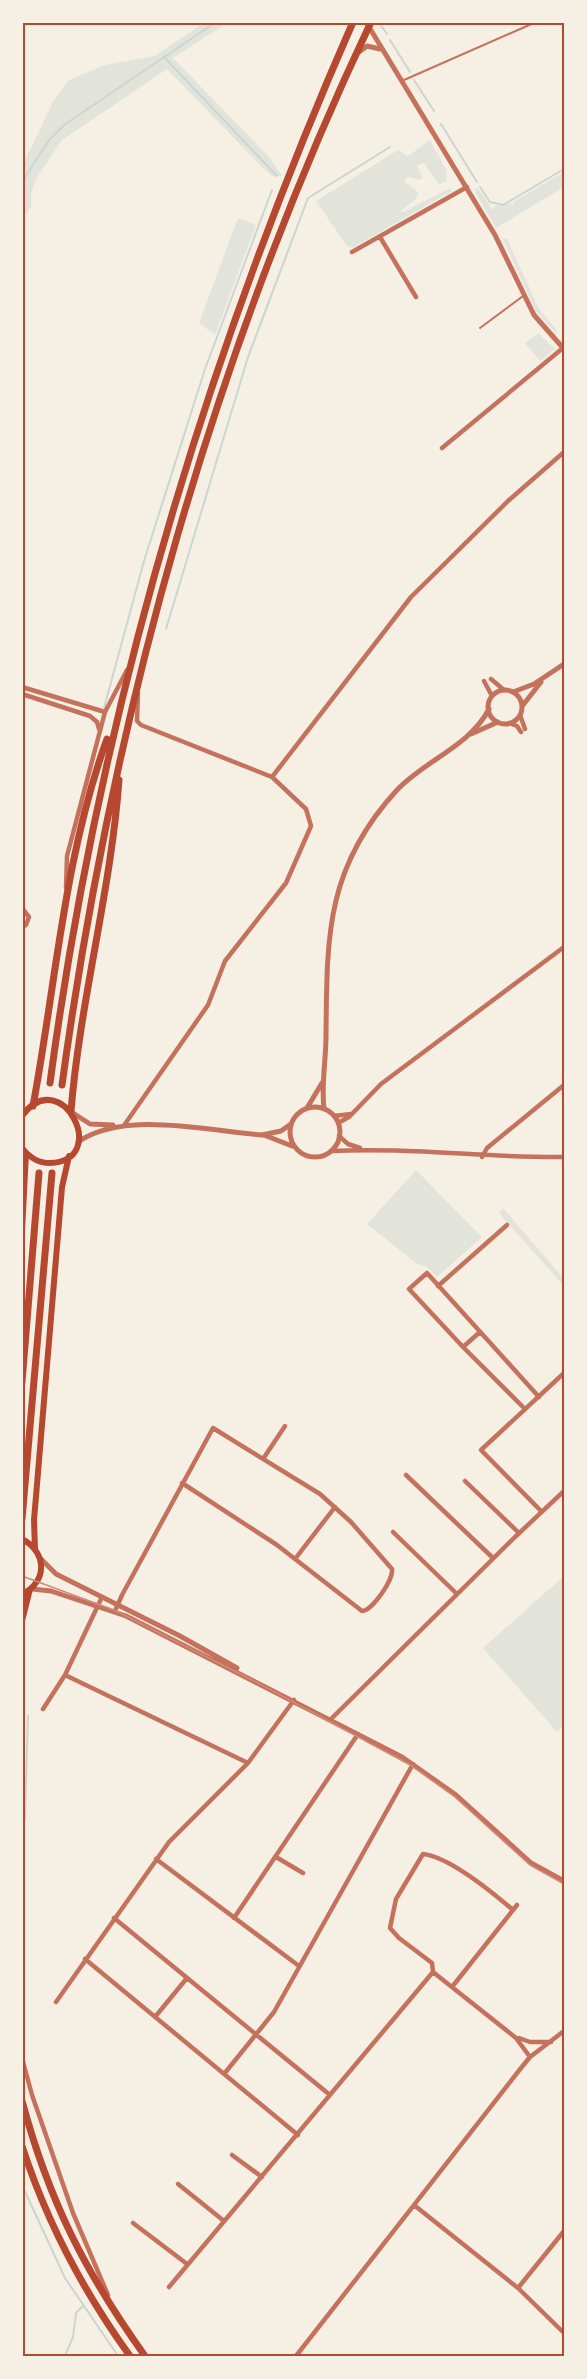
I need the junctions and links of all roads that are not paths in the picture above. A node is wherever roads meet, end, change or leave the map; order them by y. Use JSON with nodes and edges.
{"nodes":[{"id":1,"x":353,"y":22,"type":"edge"},
{"id":2,"x":536,"y":22,"type":"edge"},
{"id":3,"x":368,"y":24,"type":"edge"},
{"id":4,"x":381,"y":50,"type":"junction"},
{"id":5,"x":353,"y":61,"type":"junction"},
{"id":6,"x":402,"y":82,"type":"junction"},
{"id":7,"x":467,"y":187,"type":"junction"},
{"id":8,"x":380,"y":237,"type":"junction"},
{"id":9,"x":352,"y":252,"type":"dead end"},
{"id":10,"x":523,"y":296,"type":"junction"},
{"id":11,"x":416,"y":297,"type":"dead end"},
{"id":12,"x":480,"y":328,"type":"dead end"},
{"id":13,"x":564,"y":349,"type":"edge"},
{"id":14,"x":442,"y":448,"type":"dead end"},
{"id":15,"x":564,"y":452,"type":"edge"},
{"id":16,"x":564,"y":664,"type":"edge"},
{"id":17,"x":128,"y":668,"type":"junction"},
{"id":18,"x":547,"y":677,"type":"junction"},
{"id":19,"x":491,"y":680,"type":"dead end"},
{"id":20,"x":484,"y":681,"type":"dead end"},
{"id":21,"x":137,"y":684,"type":"junction"},
{"id":22,"x":22,"y":687,"type":"edge"},
{"id":23,"x":504,"y":690,"type":"junction"},
{"id":24,"x":513,"y":692,"type":"junction"},
{"id":25,"x":22,"y":694,"type":"edge"},
{"id":26,"x":492,"y":696,"type":"junction"},
{"id":27,"x":522,"y":707,"type":"junction"},
{"id":28,"x":489,"y":710,"type":"junction"},
{"id":29,"x":105,"y":712,"type":"junction"},
{"id":30,"x":117,"y":712,"type":"junction"},
{"id":31,"x":520,"y":715,"type":"junction"},
{"id":32,"x":498,"y":722,"type":"junction"},
{"id":33,"x":509,"y":723,"type":"junction"},
{"id":34,"x":99,"y":733,"type":"junction"},
{"id":35,"x":469,"y":734,"type":"junction"},
{"id":36,"x":120,"y":757,"type":"junction"},
{"id":37,"x":272,"y":777,"type":"junction"},
{"id":38,"x":67,"y":895,"type":"junction"},
{"id":39,"x":22,"y":908,"type":"edge"},
{"id":40,"x":22,"y":927,"type":"edge"},
{"id":41,"x":564,"y":947,"type":"edge"},
{"id":42,"x":323,"y":1081,"type":"junction"},
{"id":43,"x":50,"y":1083,"type":"dead end"},
{"id":44,"x":62,"y":1085,"type":"dead end"},
{"id":45,"x":564,"y":1085,"type":"edge"},
{"id":46,"x":33,"y":1106,"type":"junction"},
{"id":47,"x":306,"y":1108,"type":"junction"},
{"id":48,"x":324,"y":1109,"type":"junction"},
{"id":49,"x":72,"y":1112,"type":"junction"},
{"id":50,"x":351,"y":1113,"type":"junction"},
{"id":51,"x":22,"y":1116,"type":"edge"},
{"id":52,"x":334,"y":1116,"type":"junction"},
{"id":53,"x":338,"y":1123,"type":"junction"},
{"id":54,"x":291,"y":1124,"type":"junction"},
{"id":55,"x":123,"y":1125,"type":"junction"},
{"id":56,"x":262,"y":1134,"type":"junction"},
{"id":57,"x":339,"y":1136,"type":"junction"},
{"id":58,"x":78,"y":1142,"type":"junction"},
{"id":59,"x":294,"y":1146,"type":"junction"},
{"id":60,"x":362,"y":1149,"type":"junction"},
{"id":61,"x":24,"y":1150,"type":"edge"},
{"id":62,"x":331,"y":1151,"type":"junction"},
{"id":63,"x":69,"y":1156,"type":"junction"},
{"id":64,"x":482,"y":1156,"type":"junction"},
{"id":65,"x":564,"y":1156,"type":"edge"},
{"id":66,"x":39,"y":1173,"type":"dead end"},
{"id":67,"x":52,"y":1173,"type":"dead end"},
{"id":68,"x":507,"y":1225,"type":"dead end"},
{"id":69,"x":22,"y":1231,"type":"edge"},
{"id":70,"x":438,"y":1286,"type":"junction"},
{"id":71,"x":480,"y":1332,"type":"junction"},
{"id":72,"x":463,"y":1347,"type":"junction"},
{"id":73,"x":564,"y":1373,"type":"edge"},
{"id":74,"x":22,"y":1382,"type":"edge"},
{"id":75,"x":539,"y":1397,"type":"junction"},
{"id":76,"x":525,"y":1409,"type":"junction"},
{"id":77,"x":285,"y":1426,"type":"dead end"},
{"id":78,"x":263,"y":1459,"type":"junction"},
{"id":79,"x":406,"y":1474,"type":"dead end"},
{"id":80,"x":465,"y":1481,"type":"dead end"},
{"id":81,"x":182,"y":1483,"type":"junction"},
{"id":82,"x":564,"y":1491,"type":"edge"},
{"id":83,"x":335,"y":1507,"type":"junction"},
{"id":84,"x":541,"y":1511,"type":"junction"},
{"id":85,"x":22,"y":1519,"type":"edge"},
{"id":86,"x":393,"y":1532,"type":"dead end"},
{"id":87,"x":519,"y":1533,"type":"junction"},
{"id":88,"x":22,"y":1539,"type":"edge"},
{"id":89,"x":35,"y":1549,"type":"junction"},
{"id":90,"x":40,"y":1558,"type":"junction"},
{"id":91,"x":493,"y":1558,"type":"junction"},
{"id":92,"x":295,"y":1559,"type":"junction"},
{"id":93,"x":28,"y":1592,"type":"edge"},
{"id":94,"x":457,"y":1594,"type":"junction"},
{"id":95,"x":102,"y":1597,"type":"junction"},
{"id":96,"x":98,"y":1605,"type":"junction"},
{"id":97,"x":116,"y":1608,"type":"junction"},
{"id":98,"x":22,"y":1619,"type":"edge"},
{"id":99,"x":65,"y":1675,"type":"junction"},
{"id":100,"x":256,"y":1680,"type":"junction"},
{"id":101,"x":294,"y":1700,"type":"junction"},
{"id":102,"x":43,"y":1709,"type":"dead end"},
{"id":103,"x":331,"y":1719,"type":"junction"},
{"id":104,"x":358,"y":1734,"type":"junction"},
{"id":105,"x":248,"y":1763,"type":"junction"},
{"id":106,"x":413,"y":1764,"type":"junction"},
{"id":107,"x":276,"y":1857,"type":"junction"},
{"id":108,"x":156,"y":1859,"type":"junction"},
{"id":109,"x":303,"y":1874,"type":"dead end"},
{"id":110,"x":564,"y":1881,"type":"edge"},
{"id":111,"x":518,"y":1905,"type":"dead end"},
{"id":112,"x":513,"y":1911,"type":"junction"},
{"id":113,"x":114,"y":1918,"type":"junction"},
{"id":114,"x":234,"y":1918,"type":"junction"},
{"id":115,"x":85,"y":1959,"type":"junction"},
{"id":116,"x":299,"y":1966,"type":"junction"},
{"id":117,"x":433,"y":1972,"type":"junction"},
{"id":118,"x":187,"y":1978,"type":"junction"},
{"id":119,"x":452,"y":1987,"type":"junction"},
{"id":120,"x":56,"y":2002,"type":"dead end"},
{"id":121,"x":155,"y":2017,"type":"junction"},
{"id":122,"x":564,"y":2031,"type":"edge"},
{"id":123,"x":256,"y":2035,"type":"junction"},
{"id":124,"x":516,"y":2038,"type":"junction"},
{"id":125,"x":552,"y":2043,"type":"junction"},
{"id":126,"x":530,"y":2057,"type":"junction"},
{"id":127,"x":22,"y":2058,"type":"edge"},
{"id":128,"x":224,"y":2074,"type":"junction"},
{"id":129,"x":330,"y":2095,"type":"junction"},
{"id":130,"x":22,"y":2101,"type":"edge"},
{"id":131,"x":297,"y":2135,"type":"junction"},
{"id":132,"x":22,"y":2146,"type":"edge"},
{"id":133,"x":232,"y":2154,"type":"dead end"},
{"id":134,"x":262,"y":2177,"type":"junction"},
{"id":135,"x":178,"y":2184,"type":"dead end"},
{"id":136,"x":414,"y":2205,"type":"junction"},
{"id":137,"x":224,"y":2221,"type":"junction"},
{"id":138,"x":134,"y":2223,"type":"dead end"},
{"id":139,"x":564,"y":2231,"type":"edge"},
{"id":140,"x":187,"y":2264,"type":"junction"},
{"id":141,"x":169,"y":2287,"type":"dead end"},
{"id":142,"x":518,"y":2288,"type":"junction"},
{"id":143,"x":113,"y":2312,"type":"junction"},
{"id":144,"x":564,"y":2333,"type":"edge"},
{"id":145,"x":130,"y":2356,"type":"edge"},
{"id":146,"x":145,"y":2356,"type":"edge"},
{"id":147,"x":296,"y":2356,"type":"edge"}],
"edges":[{"from":1,"to":17,"type":"main road"},
{"from":2,"to":6,"type":"lane"},
{"from":3,"to":4,"type":"street"},
{"from":3,"to":5,"type":"main road"},
{"from":4,"to":5,"type":"street"},
{"from":4,"to":6,"type":"street"},
{"from":5,"to":21,"type":"main road"},
{"from":6,"to":7,"type":"street"},
{"from":7,"to":8,"type":"street"},
{"from":7,"to":10,"type":"street"},
{"from":8,"to":9,"type":"street"},
{"from":8,"to":11,"type":"street"},
{"from":10,"to":12,"type":"lane"},
{"from":10,"to":13,"type":"street"},
{"from":13,"to":14,"type":"street"},
{"from":15,"to":37,"type":"street"},
{"from":16,"to":18,"type":"street"},
{"from":17,"to":29,"type":"street"},
{"from":17,"to":30,"type":"main road"},
{"from":18,"to":24,"type":"street"},
{"from":18,"to":27,"type":"street"},
{"from":19,"to":23,"type":"street"},
{"from":20,"to":26,"type":"street"},
{"from":21,"to":36,"type":"main road"},
{"from":21,"to":37,"type":"street"},
{"from":22,"to":29,"type":"street"},
{"from":23,"to":24,"type":"street"},
{"from":23,"to":26,"type":"street"},
{"from":24,"to":27,"type":"street"},
{"from":25,"to":34,"type":"street"},
{"from":26,"to":28,"type":"street"},
{"from":27,"to":31,"type":"street"},
{"from":28,"to":32,"type":"street"},
{"from":28,"to":35,"type":"street"},
{"from":29,"to":34,"type":"street"},
{"from":30,"to":38,"type":"main road"},
{"from":30,"to":43,"type":"main road"},
{"from":31,"to":33,"type":"street"},
{"from":31,"to":33,"type":"street"},
{"from":32,"to":33,"type":"street"},
{"from":32,"to":35,"type":"street"},
{"from":34,"to":38,"type":"street"},
{"from":35,"to":42,"type":"street"},
{"from":36,"to":44,"type":"main road"},
{"from":36,"to":49,"type":"main road"},
{"from":37,"to":55,"type":"street"},
{"from":38,"to":46,"type":"main road"},
{"from":39,"to":40,"type":"street"},
{"from":41,"to":50,"type":"street"},
{"from":42,"to":47,"type":"street"},
{"from":42,"to":48,"type":"street"},
{"from":45,"to":64,"type":"street"},
{"from":46,"to":49,"type":"main road"},
{"from":46,"to":51,"type":"main road"},
{"from":47,"to":48,"type":"street"},
{"from":47,"to":54,"type":"street"},
{"from":48,"to":52,"type":"street"},
{"from":49,"to":55,"type":"street"},
{"from":49,"to":58,"type":"main road"},
{"from":50,"to":52,"type":"street"},
{"from":50,"to":53,"type":"street"},
{"from":52,"to":53,"type":"street"},
{"from":53,"to":57,"type":"street"},
{"from":54,"to":56,"type":"street"},
{"from":54,"to":59,"type":"street"},
{"from":55,"to":56,"type":"street"},
{"from":55,"to":58,"type":"street"},
{"from":56,"to":59,"type":"street"},
{"from":57,"to":60,"type":"street"},
{"from":57,"to":62,"type":"street"},
{"from":58,"to":63,"type":"main road"},
{"from":59,"to":62,"type":"street"},
{"from":60,"to":62,"type":"street"},
{"from":60,"to":64,"type":"street"},
{"from":61,"to":63,"type":"main road"},
{"from":61,"to":69,"type":"main road"},
{"from":63,"to":89,"type":"main road"},
{"from":64,"to":65,"type":"street"},
{"from":66,"to":74,"type":"main road"},
{"from":67,"to":85,"type":"main road"},
{"from":68,"to":70,"type":"street"},
{"from":70,"to":71,"type":"street"},
{"from":70,"to":72,"type":"street"},
{"from":71,"to":72,"type":"street"},
{"from":71,"to":75,"type":"street"},
{"from":72,"to":76,"type":"street"},
{"from":73,"to":75,"type":"street"},
{"from":75,"to":76,"type":"street"},
{"from":76,"to":84,"type":"street"},
{"from":77,"to":78,"type":"street"},
{"from":78,"to":81,"type":"street"},
{"from":78,"to":83,"type":"street"},
{"from":79,"to":91,"type":"street"},
{"from":80,"to":87,"type":"street"},
{"from":81,"to":92,"type":"street"},
{"from":81,"to":97,"type":"street"},
{"from":82,"to":84,"type":"street"},
{"from":83,"to":92,"type":"street"},
{"from":83,"to":92,"type":"street"},
{"from":84,"to":87,"type":"street"},
{"from":86,"to":94,"type":"street"},
{"from":87,"to":91,"type":"street"},
{"from":88,"to":89,"type":"main road"},
{"from":89,"to":90,"type":"main road"},
{"from":90,"to":93,"type":"main road"},
{"from":90,"to":95,"type":"street"},
{"from":91,"to":94,"type":"street"},
{"from":93,"to":96,"type":"street"},
{"from":93,"to":98,"type":"main road"},
{"from":94,"to":103,"type":"street"},
{"from":95,"to":96,"type":"street"},
{"from":95,"to":97,"type":"street"},
{"from":96,"to":97,"type":"street"},
{"from":96,"to":99,"type":"street"},
{"from":97,"to":100,"type":"street"},
{"from":97,"to":100,"type":"street"},
{"from":99,"to":102,"type":"street"},
{"from":99,"to":105,"type":"street"},
{"from":100,"to":101,"type":"street"},
{"from":101,"to":103,"type":"street"},
{"from":101,"to":105,"type":"street"},
{"from":103,"to":104,"type":"street"},
{"from":104,"to":106,"type":"street"},
{"from":104,"to":107,"type":"street"},
{"from":105,"to":108,"type":"street"},
{"from":106,"to":110,"type":"street"},
{"from":106,"to":116,"type":"street"},
{"from":107,"to":109,"type":"street"},
{"from":107,"to":114,"type":"street"},
{"from":108,"to":113,"type":"street"},
{"from":108,"to":114,"type":"street"},
{"from":111,"to":112,"type":"street"},
{"from":112,"to":117,"type":"street"},
{"from":112,"to":119,"type":"street"},
{"from":113,"to":115,"type":"street"},
{"from":113,"to":118,"type":"street"},
{"from":114,"to":116,"type":"street"},
{"from":115,"to":120,"type":"street"},
{"from":115,"to":121,"type":"street"},
{"from":116,"to":123,"type":"street"},
{"from":117,"to":119,"type":"street"},
{"from":117,"to":129,"type":"street"},
{"from":118,"to":121,"type":"street"},
{"from":118,"to":123,"type":"street"},
{"from":119,"to":124,"type":"street"},
{"from":121,"to":128,"type":"street"},
{"from":122,"to":125,"type":"street"},
{"from":123,"to":128,"type":"street"},
{"from":123,"to":129,"type":"street"},
{"from":124,"to":125,"type":"street"},
{"from":124,"to":126,"type":"street"},
{"from":125,"to":126,"type":"street"},
{"from":126,"to":136,"type":"street"},
{"from":127,"to":143,"type":"street"},
{"from":128,"to":131,"type":"street"},
{"from":129,"to":131,"type":"street"},
{"from":130,"to":143,"type":"main road"},
{"from":131,"to":134,"type":"street"},
{"from":132,"to":145,"type":"main road"},
{"from":133,"to":134,"type":"street"},
{"from":134,"to":137,"type":"street"},
{"from":135,"to":137,"type":"street"},
{"from":136,"to":142,"type":"street"},
{"from":136,"to":147,"type":"street"},
{"from":137,"to":140,"type":"street"},
{"from":138,"to":140,"type":"street"},
{"from":139,"to":142,"type":"street"},
{"from":140,"to":141,"type":"street"},
{"from":142,"to":144,"type":"street"},
{"from":143,"to":146,"type":"main road"}]}
